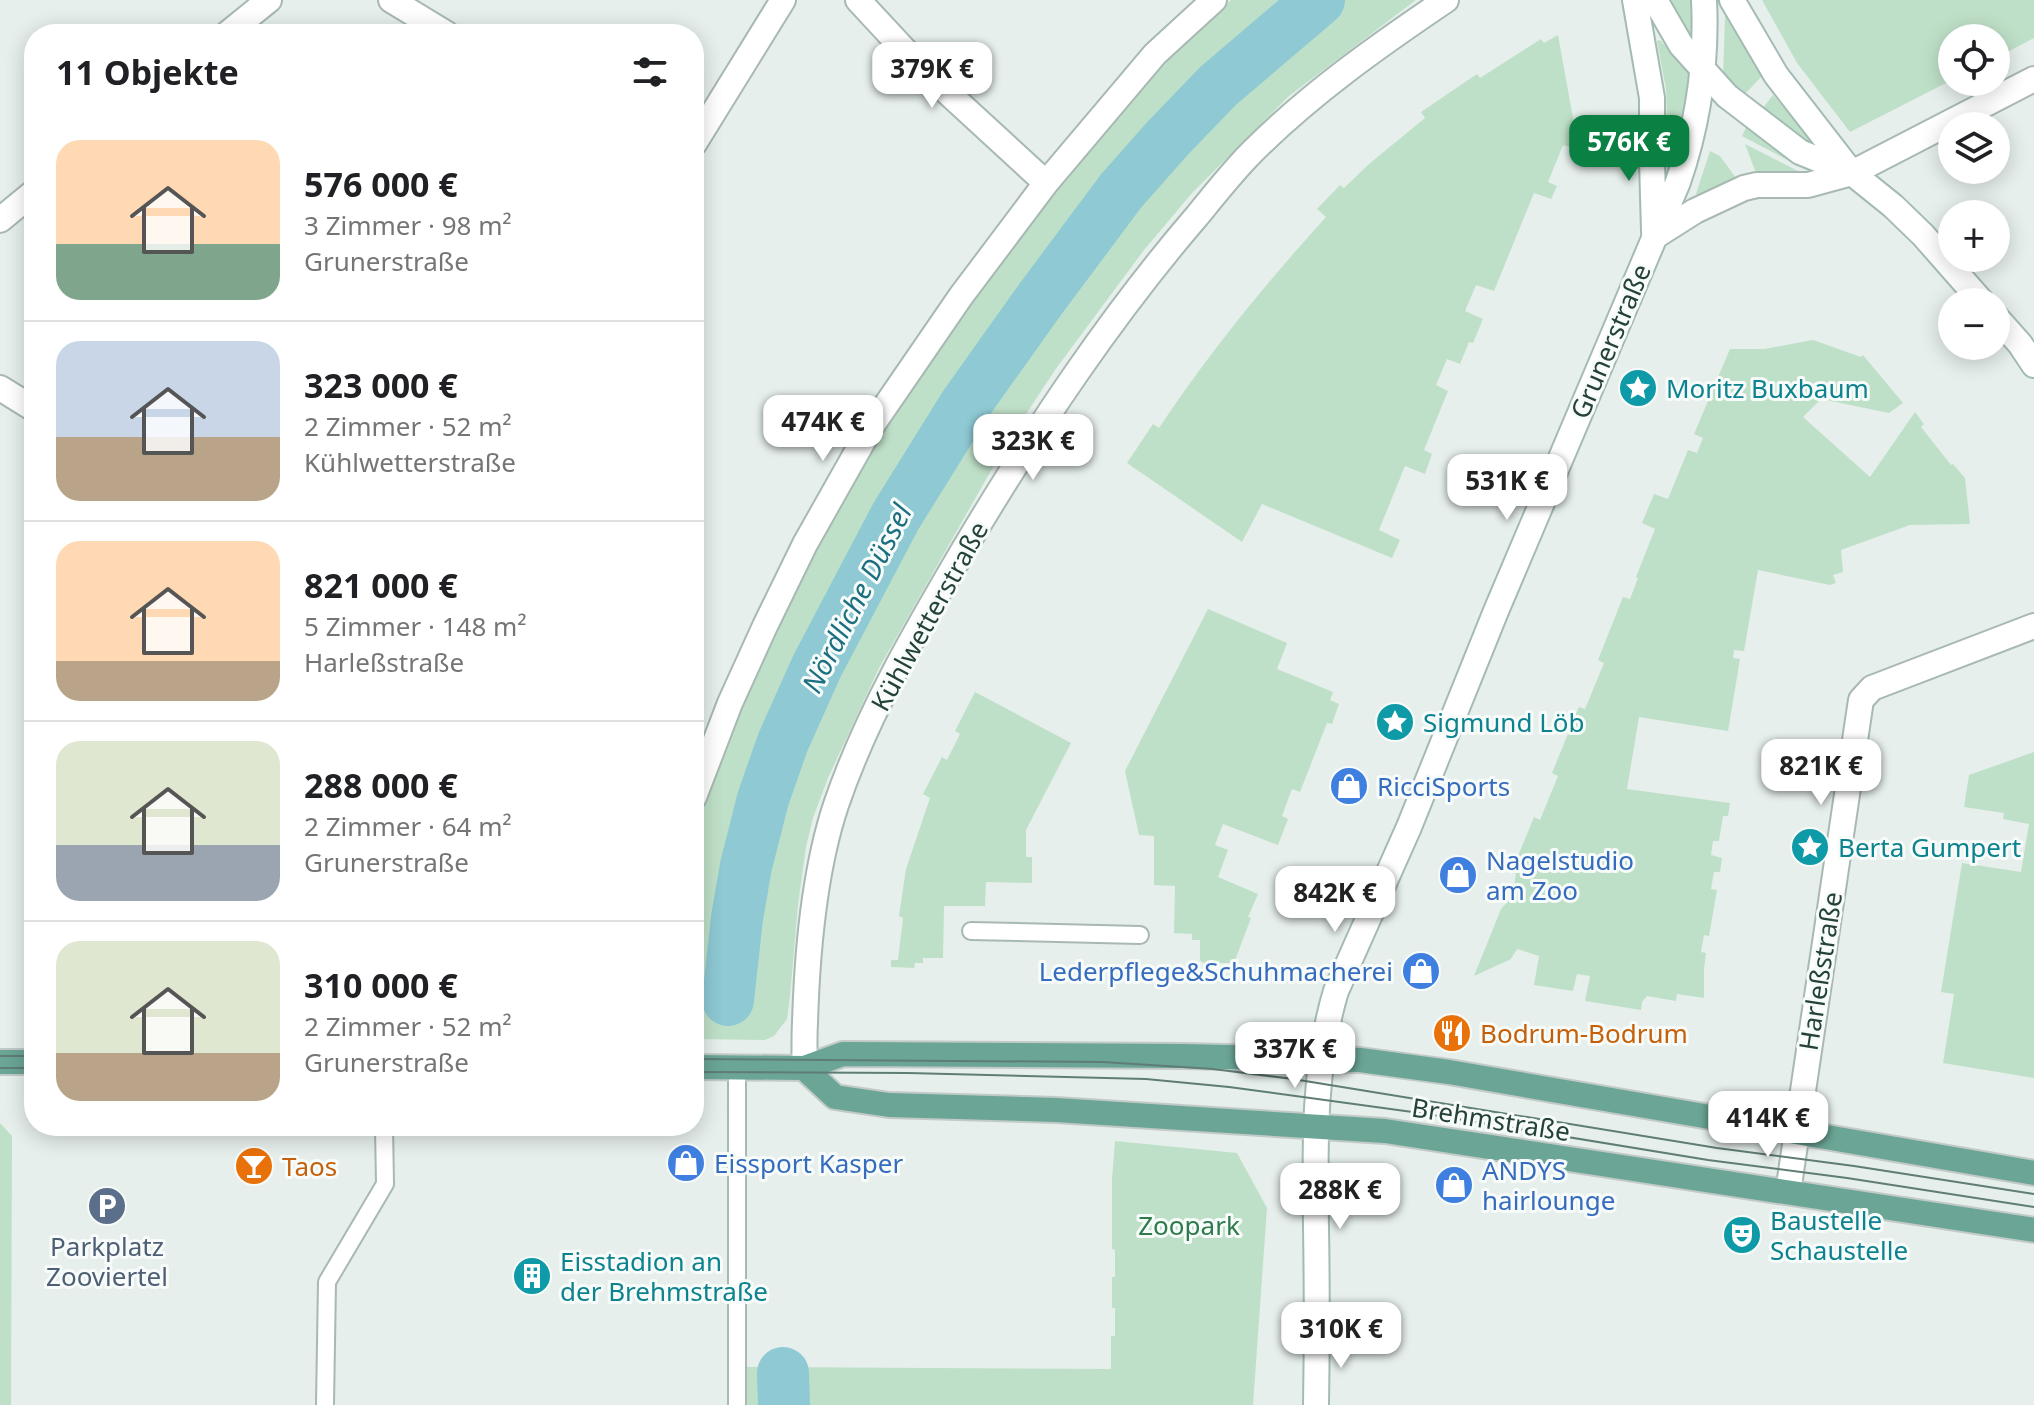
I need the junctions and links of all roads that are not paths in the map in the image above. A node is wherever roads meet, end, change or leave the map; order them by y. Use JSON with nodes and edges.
{"nodes":[{"id":1,"x":269,"y":0,"type":"edge"},
{"id":2,"x":391,"y":0,"type":"edge"},
{"id":3,"x":783,"y":0,"type":"edge"},
{"id":4,"x":858,"y":0,"type":"edge"},
{"id":5,"x":1214,"y":0,"type":"edge"},
{"id":6,"x":1446,"y":0,"type":"edge"},
{"id":7,"x":1635,"y":0,"type":"edge"},
{"id":8,"x":1655,"y":0,"type":"edge"},
{"id":9,"x":1704,"y":0,"type":"edge"},
{"id":10,"x":1732,"y":0,"type":"edge"},
{"id":11,"x":239,"y":24,"type":"edge"},
{"id":12,"x":431,"y":24,"type":"edge"},
{"id":13,"x":1703,"y":71,"type":"junction"},
{"id":14,"x":2034,"y":79,"type":"edge"},
{"id":15,"x":704,"y":128,"type":"edge"},
{"id":16,"x":1852,"y":173,"type":"junction"},
{"id":17,"x":1046,"y":183,"type":"junction"},
{"id":18,"x":24,"y":200,"type":"edge"},
{"id":19,"x":0,"y":220,"type":"edge"},
{"id":20,"x":1654,"y":237,"type":"junction"},
{"id":21,"x":1969,"y":288,"type":"edge"},
{"id":22,"x":2010,"y":333,"type":"edge"},
{"id":23,"x":2034,"y":365,"type":"edge"},
{"id":24,"x":0,"y":388,"type":"edge"},
{"id":25,"x":24,"y":403,"type":"edge"},
{"id":26,"x":2034,"y":626,"type":"edge"},
{"id":27,"x":704,"y":770,"type":"edge"},
{"id":28,"x":971,"y":931,"type":"dead end"},
{"id":29,"x":1140,"y":935,"type":"dead end"},
{"id":30,"x":1323,"y":1059,"type":"junction"},
{"id":31,"x":0,"y":1062,"type":"edge"},
{"id":32,"x":24,"y":1062,"type":"edge"},
{"id":33,"x":704,"y":1067,"type":"edge"},
{"id":34,"x":737,"y":1068,"type":"junction"},
{"id":35,"x":804,"y":1068,"type":"junction"},
{"id":36,"x":1316,"y":1126,"type":"junction"},
{"id":37,"x":1795,"y":1133,"type":"junction"},
{"id":38,"x":384,"y":1136,"type":"edge"},
{"id":39,"x":2034,"y":1173,"type":"edge"},
{"id":40,"x":1788,"y":1192,"type":"junction"},
{"id":41,"x":2034,"y":1230,"type":"edge"},
{"id":42,"x":325,"y":1405,"type":"edge"},
{"id":43,"x":737,"y":1405,"type":"edge"},
{"id":44,"x":1316,"y":1405,"type":"edge"}],
"edges":[{"from":1,"to":11,"type":"street"},
{"from":2,"to":12,"type":"street"},
{"from":3,"to":15,"type":"street"},
{"from":4,"to":17,"type":"street"},
{"from":5,"to":17,"type":"street"},
{"from":6,"to":35,"type":"street","name":"Kühlwetterstraße"},
{"from":7,"to":20,"type":"street","name":"Grunerstraße"},
{"from":8,"to":13,"type":"street"},
{"from":9,"to":13,"type":"street","name":"Grunerstraße"},
{"from":10,"to":16,"type":"street"},
{"from":13,"to":16,"type":"street"},
{"from":13,"to":20,"type":"street","name":"Grunerstraße"},
{"from":14,"to":16,"type":"street"},
{"from":16,"to":20,"type":"street"},
{"from":16,"to":21,"type":"street"},
{"from":17,"to":27,"type":"street"},
{"from":18,"to":19,"type":"street"},
{"from":20,"to":30,"type":"street","name":"Grunerstraße"},
{"from":22,"to":23,"type":"street"},
{"from":24,"to":25,"type":"street"},
{"from":26,"to":37,"type":"street","name":"Harleßstraße"},
{"from":28,"to":29,"type":"lane"},
{"from":30,"to":35,"type":"main road","name":"Brehmstraße"},
{"from":30,"to":36,"type":"street","name":"Grunerstraße"},
{"from":30,"to":37,"type":"main road","name":"Brehmstraße"},
{"from":31,"to":32,"type":"main road"},
{"from":33,"to":34,"type":"main road","name":"Brehmstraße"},
{"from":34,"to":35,"type":"main road","name":"Brehmstraße"},
{"from":34,"to":43,"type":"lane"},
{"from":35,"to":36,"type":"main road","name":"Brehmstraße"},
{"from":36,"to":40,"type":"main road","name":"Brehmstraße"},
{"from":36,"to":44,"type":"street","name":"Grunerstraße"},
{"from":37,"to":39,"type":"main road","name":"Brehmstraße"},
{"from":37,"to":40,"type":"street","name":"Harleßstraße"},
{"from":38,"to":42,"type":"lane"},
{"from":40,"to":41,"type":"main road","name":"Brehmstraße"}]}
